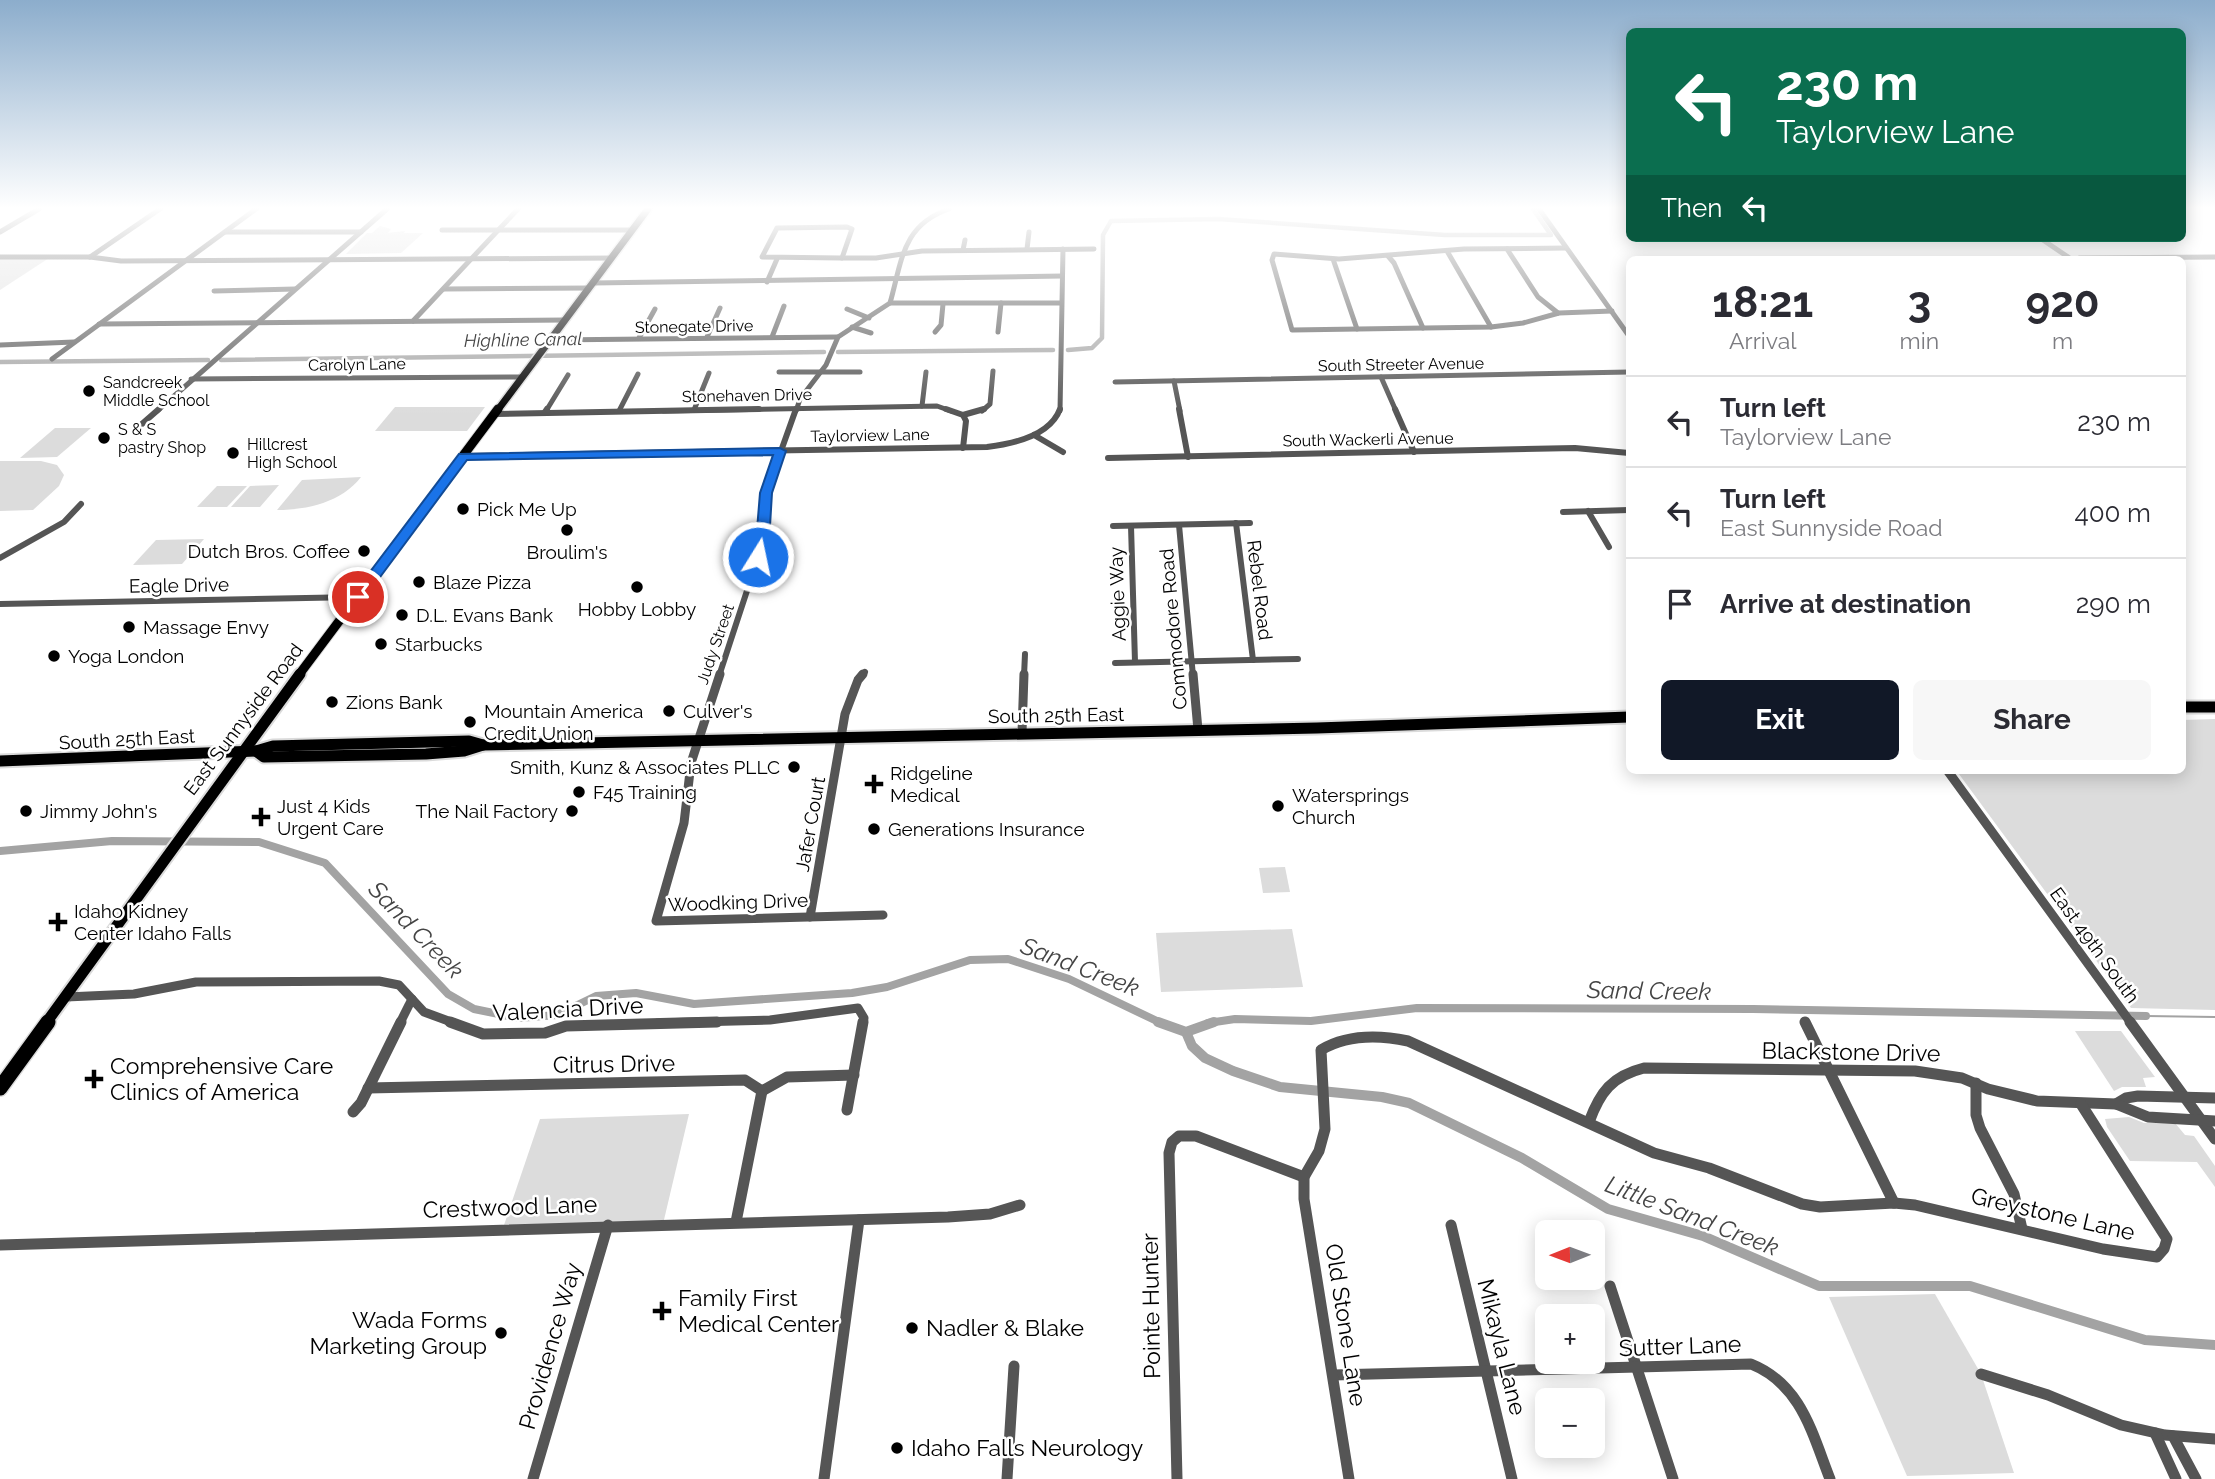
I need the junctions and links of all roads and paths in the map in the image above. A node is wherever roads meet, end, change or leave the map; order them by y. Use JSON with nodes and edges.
{"nodes":[{"id":1,"x":162,"y":278,"type":"edge"},
{"id":2,"x":308,"y":278,"type":"edge"},
{"id":3,"x":454,"y":278,"type":"edge"},
{"id":4,"x":596,"y":278,"type":"edge"},
{"id":5,"x":770,"y":278,"type":"edge"},
{"id":6,"x":923,"y":278,"type":"edge"},
{"id":7,"x":1062,"y":278,"type":"edge"},
{"id":8,"x":1277,"y":278,"type":"edge"},
{"id":9,"x":1340,"y":278,"type":"edge"},
{"id":10,"x":1401,"y":278,"type":"edge"},
{"id":11,"x":1463,"y":278,"type":"edge"},
{"id":12,"x":1526,"y":278,"type":"edge"},
{"id":13,"x":1588,"y":278,"type":"edge"},
{"id":14,"x":896,"y":280,"type":"junction"},
{"id":15,"x":768,"y":282,"type":"junction"},
{"id":16,"x":591,"y":285,"type":"junction"},
{"id":17,"x":295,"y":289,"type":"junction"},
{"id":18,"x":444,"y":289,"type":"junction"},
{"id":19,"x":214,"y":290,"type":"dead end"},
{"id":20,"x":890,"y":303,"type":"junction"},
{"id":21,"x":1001,"y":303,"type":"junction"},
{"id":22,"x":1061,"y":303,"type":"junction"},
{"id":23,"x":943,"y":304,"type":"junction"},
{"id":24,"x":784,"y":306,"type":"dead end"},
{"id":25,"x":720,"y":308,"type":"dead end"},
{"id":26,"x":656,"y":309,"type":"dead end"},
{"id":27,"x":847,"y":309,"type":"dead end"},
{"id":28,"x":1612,"y":311,"type":"junction"},
{"id":29,"x":1558,"y":313,"type":"junction"},
{"id":30,"x":869,"y":318,"type":"junction"},
{"id":31,"x":565,"y":320,"type":"junction"},
{"id":32,"x":413,"y":321,"type":"junction"},
{"id":33,"x":255,"y":323,"type":"junction"},
{"id":34,"x":99,"y":324,"type":"junction"},
{"id":35,"x":852,"y":327,"type":"junction"},
{"id":36,"x":1491,"y":327,"type":"junction"},
{"id":37,"x":1423,"y":328,"type":"junction"},
{"id":38,"x":1357,"y":329,"type":"junction"},
{"id":39,"x":935,"y":332,"type":"dead end"},
{"id":40,"x":998,"y":332,"type":"dead end"},
{"id":41,"x":1626,"y":332,"type":"edge"},
{"id":42,"x":871,"y":333,"type":"dead end"},
{"id":43,"x":707,"y":337,"type":"junction"},
{"id":44,"x":772,"y":337,"type":"junction"},
{"id":45,"x":838,"y":337,"type":"junction"},
{"id":46,"x":639,"y":338,"type":"junction"},
{"id":47,"x":551,"y":340,"type":"junction"},
{"id":48,"x":74,"y":342,"type":"junction"},
{"id":49,"x":0,"y":345,"type":"edge"},
{"id":50,"x":52,"y":359,"type":"dead end"},
{"id":51,"x":993,"y":371,"type":"dead end"},
{"id":52,"x":779,"y":372,"type":"dead end"},
{"id":53,"x":821,"y":372,"type":"junction"},
{"id":54,"x":860,"y":372,"type":"dead end"},
{"id":55,"x":926,"y":372,"type":"dead end"},
{"id":56,"x":1626,"y":372,"type":"edge"},
{"id":57,"x":709,"y":373,"type":"dead end"},
{"id":58,"x":638,"y":374,"type":"dead end"},
{"id":59,"x":568,"y":375,"type":"dead end"},
{"id":60,"x":523,"y":377,"type":"junction"},
{"id":61,"x":1381,"y":377,"type":"junction"},
{"id":62,"x":191,"y":379,"type":"junction"},
{"id":63,"x":1174,"y":381,"type":"junction"},
{"id":64,"x":1115,"y":382,"type":"dead end"},
{"id":65,"x":922,"y":406,"type":"junction"},
{"id":66,"x":797,"y":408,"type":"junction"},
{"id":67,"x":694,"y":410,"type":"junction"},
{"id":68,"x":619,"y":411,"type":"junction"},
{"id":69,"x":545,"y":412,"type":"junction"},
{"id":70,"x":496,"y":414,"type":"junction"},
{"id":71,"x":963,"y":415,"type":"junction"},
{"id":72,"x":135,"y":430,"type":"dead end"},
{"id":73,"x":1034,"y":435,"type":"junction"},
{"id":74,"x":963,"y":448,"type":"junction"},
{"id":75,"x":780,"y":451,"type":"junction"},
{"id":76,"x":1063,"y":452,"type":"dead end"},
{"id":77,"x":1414,"y":452,"type":"junction"},
{"id":78,"x":1626,"y":453,"type":"edge"},
{"id":79,"x":464,"y":456,"type":"junction"},
{"id":80,"x":1188,"y":457,"type":"junction"},
{"id":81,"x":1108,"y":458,"type":"dead end"},
{"id":82,"x":80,"y":504,"type":"dead end"},
{"id":83,"x":1626,"y":510,"type":"edge"},
{"id":84,"x":1588,"y":511,"type":"junction"},
{"id":85,"x":1563,"y":512,"type":"dead end"},
{"id":86,"x":1236,"y":523,"type":"junction"},
{"id":87,"x":1250,"y":523,"type":"dead end"},
{"id":88,"x":1179,"y":524,"type":"junction"},
{"id":89,"x":1113,"y":526,"type":"dead end"},
{"id":90,"x":1131,"y":526,"type":"junction"},
{"id":91,"x":1609,"y":547,"type":"dead end"},
{"id":92,"x":0,"y":558,"type":"edge"},
{"id":93,"x":358,"y":597,"type":"junction"},
{"id":94,"x":0,"y":604,"type":"edge"},
{"id":95,"x":1025,"y":654,"type":"dead end"},
{"id":96,"x":1298,"y":659,"type":"dead end"},
{"id":97,"x":1253,"y":660,"type":"junction"},
{"id":98,"x":1192,"y":661,"type":"junction"},
{"id":99,"x":1135,"y":662,"type":"junction"},
{"id":100,"x":1115,"y":663,"type":"dead end"},
{"id":101,"x":865,"y":671,"type":"dead end"},
{"id":102,"x":2186,"y":707,"type":"edge"},
{"id":103,"x":2215,"y":707,"type":"edge"},
{"id":104,"x":1626,"y":717,"type":"edge"},
{"id":105,"x":1198,"y":730,"type":"junction"},
{"id":106,"x":1023,"y":732,"type":"junction"},
{"id":107,"x":842,"y":736,"type":"junction"},
{"id":108,"x":698,"y":740,"type":"junction"},
{"id":109,"x":242,"y":751,"type":"junction"},
{"id":110,"x":0,"y":761,"type":"edge"},
{"id":111,"x":1950,"y":774,"type":"edge"},
{"id":112,"x":883,"y":915,"type":"dead end"},
{"id":113,"x":810,"y":917,"type":"junction"},
{"id":114,"x":66,"y":997,"type":"junction"},
{"id":115,"x":412,"y":999,"type":"junction"},
{"id":116,"x":1805,"y":1021,"type":"dead end"},
{"id":117,"x":1829,"y":1072,"type":"junction"},
{"id":118,"x":854,"y":1075,"type":"junction"},
{"id":119,"x":1976,"y":1083,"type":"junction"},
{"id":120,"x":0,"y":1088,"type":"edge"},
{"id":121,"x":368,"y":1088,"type":"junction"},
{"id":122,"x":762,"y":1091,"type":"junction"},
{"id":123,"x":2184,"y":1096,"type":"junction"},
{"id":124,"x":2215,"y":1098,"type":"edge"},
{"id":125,"x":2081,"y":1104,"type":"junction"},
{"id":126,"x":2116,"y":1104,"type":"junction"},
{"id":127,"x":847,"y":1110,"type":"dead end"},
{"id":128,"x":353,"y":1112,"type":"dead end"},
{"id":129,"x":2203,"y":1121,"type":"junction"},
{"id":130,"x":2215,"y":1121,"type":"edge"},
{"id":131,"x":1589,"y":1122,"type":"junction"},
{"id":132,"x":2215,"y":1139,"type":"edge"},
{"id":133,"x":1304,"y":1177,"type":"junction"},
{"id":134,"x":1894,"y":1203,"type":"junction"},
{"id":135,"x":1020,"y":1205,"type":"dead end"},
{"id":136,"x":859,"y":1220,"type":"junction"},
{"id":137,"x":736,"y":1222,"type":"junction"},
{"id":138,"x":608,"y":1225,"type":"junction"},
{"id":139,"x":1451,"y":1225,"type":"dead end"},
{"id":140,"x":2022,"y":1229,"type":"junction"},
{"id":141,"x":0,"y":1245,"type":"edge"},
{"id":142,"x":1610,"y":1286,"type":"dead end"},
{"id":143,"x":1014,"y":1367,"type":"dead end"},
{"id":144,"x":1637,"y":1368,"type":"junction"},
{"id":145,"x":1486,"y":1372,"type":"junction"},
{"id":146,"x":1981,"y":1374,"type":"dead end"},
{"id":147,"x":1333,"y":1375,"type":"junction"},
{"id":148,"x":2155,"y":1433,"type":"junction"},
{"id":149,"x":2173,"y":1436,"type":"junction"},
{"id":150,"x":2215,"y":1440,"type":"edge"},
{"id":151,"x":2175,"y":1477,"type":"edge"},
{"id":152,"x":2195,"y":1477,"type":"edge"},
{"id":153,"x":533,"y":1479,"type":"edge"},
{"id":154,"x":824,"y":1479,"type":"edge"},
{"id":155,"x":1007,"y":1479,"type":"edge"},
{"id":156,"x":1177,"y":1479,"type":"edge"},
{"id":157,"x":1349,"y":1479,"type":"edge"},
{"id":158,"x":1512,"y":1479,"type":"edge"},
{"id":159,"x":1673,"y":1479,"type":"edge"},
{"id":160,"x":1830,"y":1479,"type":"edge"}],
"edges":[{"from":1,"to":34,"type":"street"},
{"from":2,"to":17,"type":"street"},
{"from":3,"to":18,"type":"street"},
{"from":4,"to":16,"type":"main road","name":"East Sunnyside Road"},
{"from":5,"to":15,"type":"street"},
{"from":6,"to":14,"type":"street"},
{"from":7,"to":22,"type":"street","name":"Taylorview Lane"},
{"from":8,"to":38,"type":"street"},
{"from":9,"to":38,"type":"street"},
{"from":10,"to":37,"type":"street"},
{"from":11,"to":36,"type":"street"},
{"from":12,"to":29,"type":"street"},
{"from":13,"to":28,"type":"street"},
{"from":14,"to":15,"type":"street"},
{"from":14,"to":20,"type":"street"},
{"from":15,"to":16,"type":"street"},
{"from":16,"to":18,"type":"street"},
{"from":16,"to":31,"type":"main road","name":"East Sunnyside Road"},
{"from":17,"to":19,"type":"street"},
{"from":17,"to":33,"type":"street"},
{"from":18,"to":32,"type":"street"},
{"from":20,"to":23,"type":"street"},
{"from":20,"to":30,"type":"street","name":"Judy Street"},
{"from":21,"to":22,"type":"street"},
{"from":21,"to":23,"type":"street"},
{"from":21,"to":40,"type":"street"},
{"from":22,"to":73,"type":"street","name":"Taylorview Lane"},
{"from":23,"to":39,"type":"street"},
{"from":24,"to":44,"type":"street"},
{"from":25,"to":43,"type":"street"},
{"from":26,"to":46,"type":"street"},
{"from":27,"to":30,"type":"street"},
{"from":28,"to":29,"type":"street"},
{"from":28,"to":41,"type":"street"},
{"from":29,"to":36,"type":"street"},
{"from":30,"to":35,"type":"street","name":"Judy Street"},
{"from":31,"to":32,"type":"street"},
{"from":31,"to":47,"type":"main road","name":"East Sunnyside Road"},
{"from":32,"to":33,"type":"street"},
{"from":33,"to":34,"type":"street"},
{"from":33,"to":62,"type":"street"},
{"from":34,"to":48,"type":"street"},
{"from":35,"to":42,"type":"street"},
{"from":35,"to":45,"type":"street","name":"Judy Street"},
{"from":36,"to":37,"type":"street"},
{"from":37,"to":38,"type":"street"},
{"from":43,"to":44,"type":"street","name":"Stonegate Drive"},
{"from":43,"to":46,"type":"street","name":"Stonegate Drive"},
{"from":44,"to":45,"type":"street","name":"Stonegate Drive"},
{"from":45,"to":53,"type":"street","name":"Judy Street"},
{"from":46,"to":47,"type":"street","name":"Stonegate Drive"},
{"from":47,"to":60,"type":"main road","name":"East Sunnyside Road"},
{"from":48,"to":49,"type":"street"},
{"from":48,"to":50,"type":"street"},
{"from":51,"to":71,"type":"street"},
{"from":52,"to":53,"type":"street"},
{"from":53,"to":54,"type":"street"},
{"from":53,"to":66,"type":"street","name":"Judy Street"},
{"from":55,"to":65,"type":"street"},
{"from":56,"to":61,"type":"street","name":"South Streeter Avenue"},
{"from":57,"to":67,"type":"street"},
{"from":58,"to":68,"type":"street"},
{"from":59,"to":69,"type":"street"},
{"from":60,"to":62,"type":"street","name":"Carolyn Lane"},
{"from":60,"to":70,"type":"main road","name":"East Sunnyside Road"},
{"from":61,"to":63,"type":"street","name":"South Streeter Avenue"},
{"from":61,"to":77,"type":"street"},
{"from":62,"to":72,"type":"street"},
{"from":63,"to":64,"type":"street","name":"South Streeter Avenue"},
{"from":63,"to":80,"type":"street"},
{"from":65,"to":66,"type":"street","name":"Stonehaven Drive"},
{"from":65,"to":71,"type":"street","name":"Stonehaven Drive"},
{"from":66,"to":67,"type":"street","name":"Stonehaven Drive"},
{"from":66,"to":75,"type":"street","name":"Judy Street"},
{"from":67,"to":68,"type":"street","name":"Stonehaven Drive"},
{"from":68,"to":69,"type":"street","name":"Stonehaven Drive"},
{"from":69,"to":70,"type":"street","name":"Stonehaven Drive"},
{"from":70,"to":79,"type":"main road","name":"East Sunnyside Road"},
{"from":71,"to":74,"type":"street"},
{"from":73,"to":74,"type":"street","name":"Taylorview Lane"},
{"from":73,"to":76,"type":"street"},
{"from":74,"to":75,"type":"street","name":"Taylorview Lane"},
{"from":75,"to":79,"type":"street","name":"Taylorview Lane"},
{"from":75,"to":108,"type":"street","name":"Judy Street"},
{"from":77,"to":78,"type":"street","name":"South Wackerli Avenue"},
{"from":77,"to":80,"type":"street","name":"South Wackerli Avenue"},
{"from":79,"to":93,"type":"main road","name":"East Sunnyside Road"},
{"from":80,"to":81,"type":"street","name":"South Wackerli Avenue"},
{"from":82,"to":92,"type":"street"},
{"from":83,"to":84,"type":"street"},
{"from":84,"to":85,"type":"street"},
{"from":84,"to":91,"type":"street"},
{"from":86,"to":87,"type":"street"},
{"from":86,"to":88,"type":"street"},
{"from":86,"to":97,"type":"street","name":"Rebel Road"},
{"from":88,"to":90,"type":"street"},
{"from":88,"to":98,"type":"street","name":"Commodore Road"},
{"from":89,"to":90,"type":"street"},
{"from":90,"to":99,"type":"street","name":"Aggie Way"},
{"from":93,"to":94,"type":"street","name":"Eagle Drive"},
{"from":93,"to":109,"type":"main road","name":"East Sunnyside Road"},
{"from":95,"to":106,"type":"street"},
{"from":96,"to":97,"type":"street"},
{"from":97,"to":98,"type":"street"},
{"from":98,"to":99,"type":"street"},
{"from":98,"to":105,"type":"street","name":"Commodore Road"},
{"from":99,"to":100,"type":"street"},
{"from":101,"to":107,"type":"street","name":"Jafer Court"},
{"from":102,"to":103,"type":"main road"},
{"from":104,"to":105,"type":"main road","name":"South 25th East"},
{"from":105,"to":106,"type":"main road","name":"South 25th East"},
{"from":106,"to":107,"type":"main road","name":"South 25th East"},
{"from":107,"to":108,"type":"main road","name":"South 25th East"},
{"from":107,"to":113,"type":"street","name":"Jafer Court"},
{"from":108,"to":109,"type":"main road","name":"South 25th East"},
{"from":108,"to":113,"type":"street","name":"Woodking Drive"},
{"from":109,"to":110,"type":"main road","name":"South 25th East"},
{"from":109,"to":114,"type":"main road","name":"East Sunnyside Road"},
{"from":111,"to":123,"type":"street","name":"East 49th South"},
{"from":112,"to":113,"type":"street","name":"Woodking Drive"},
{"from":114,"to":115,"type":"street","name":"Valencia Drive"},
{"from":114,"to":120,"type":"main road","name":"East Sunnyside Road"},
{"from":115,"to":118,"type":"street","name":"Valencia Drive"},
{"from":115,"to":121,"type":"street"},
{"from":116,"to":117,"type":"street"},
{"from":117,"to":119,"type":"street","name":"Blackstone Drive"},
{"from":117,"to":131,"type":"street","name":"Blackstone Drive"},
{"from":117,"to":134,"type":"street"},
{"from":118,"to":122,"type":"street"},
{"from":118,"to":127,"type":"street","name":"Valencia Drive"},
{"from":119,"to":125,"type":"street","name":"Blackstone Drive"},
{"from":119,"to":140,"type":"street"},
{"from":121,"to":122,"type":"street","name":"Citrus Drive"},
{"from":121,"to":128,"type":"street"},
{"from":122,"to":137,"type":"street"},
{"from":123,"to":124,"type":"street","name":"Blackstone Drive"},
{"from":123,"to":126,"type":"street","name":"Blackstone Drive"},
{"from":123,"to":129,"type":"street","name":"East 49th South"},
{"from":125,"to":126,"type":"street","name":"Blackstone Drive"},
{"from":125,"to":140,"type":"street","name":"Greystone Lane"},
{"from":126,"to":129,"type":"street","name":"Blackstone Drive"},
{"from":129,"to":130,"type":"street","name":"Blackstone Drive"},
{"from":129,"to":132,"type":"street","name":"East 49th South"},
{"from":131,"to":133,"type":"street","name":"Greystone Lane"},
{"from":131,"to":134,"type":"street","name":"Greystone Lane"},
{"from":133,"to":147,"type":"street","name":"Old Stone Lane"},
{"from":133,"to":156,"type":"street","name":"Pointe Hunter"},
{"from":134,"to":140,"type":"street","name":"Greystone Lane"},
{"from":135,"to":136,"type":"street","name":"Crestwood Lane"},
{"from":136,"to":137,"type":"street","name":"Crestwood Lane"},
{"from":136,"to":154,"type":"street"},
{"from":137,"to":138,"type":"street","name":"Crestwood Lane"},
{"from":138,"to":141,"type":"street","name":"Crestwood Lane"},
{"from":138,"to":153,"type":"street","name":"Providence Way"},
{"from":139,"to":145,"type":"street","name":"Mikayla Lane"},
{"from":142,"to":144,"type":"street"},
{"from":143,"to":155,"type":"street"},
{"from":144,"to":145,"type":"street","name":"Sutter Lane"},
{"from":144,"to":159,"type":"street"},
{"from":144,"to":160,"type":"street","name":"Sutter Lane"},
{"from":145,"to":147,"type":"street","name":"Sutter Lane"},
{"from":145,"to":158,"type":"street","name":"Mikayla Lane"},
{"from":146,"to":148,"type":"street"},
{"from":147,"to":157,"type":"street","name":"Old Stone Lane"},
{"from":148,"to":149,"type":"street"},
{"from":148,"to":151,"type":"street"},
{"from":149,"to":150,"type":"street"},
{"from":149,"to":152,"type":"street"},
{"from":151,"to":152,"type":"street"}]}
